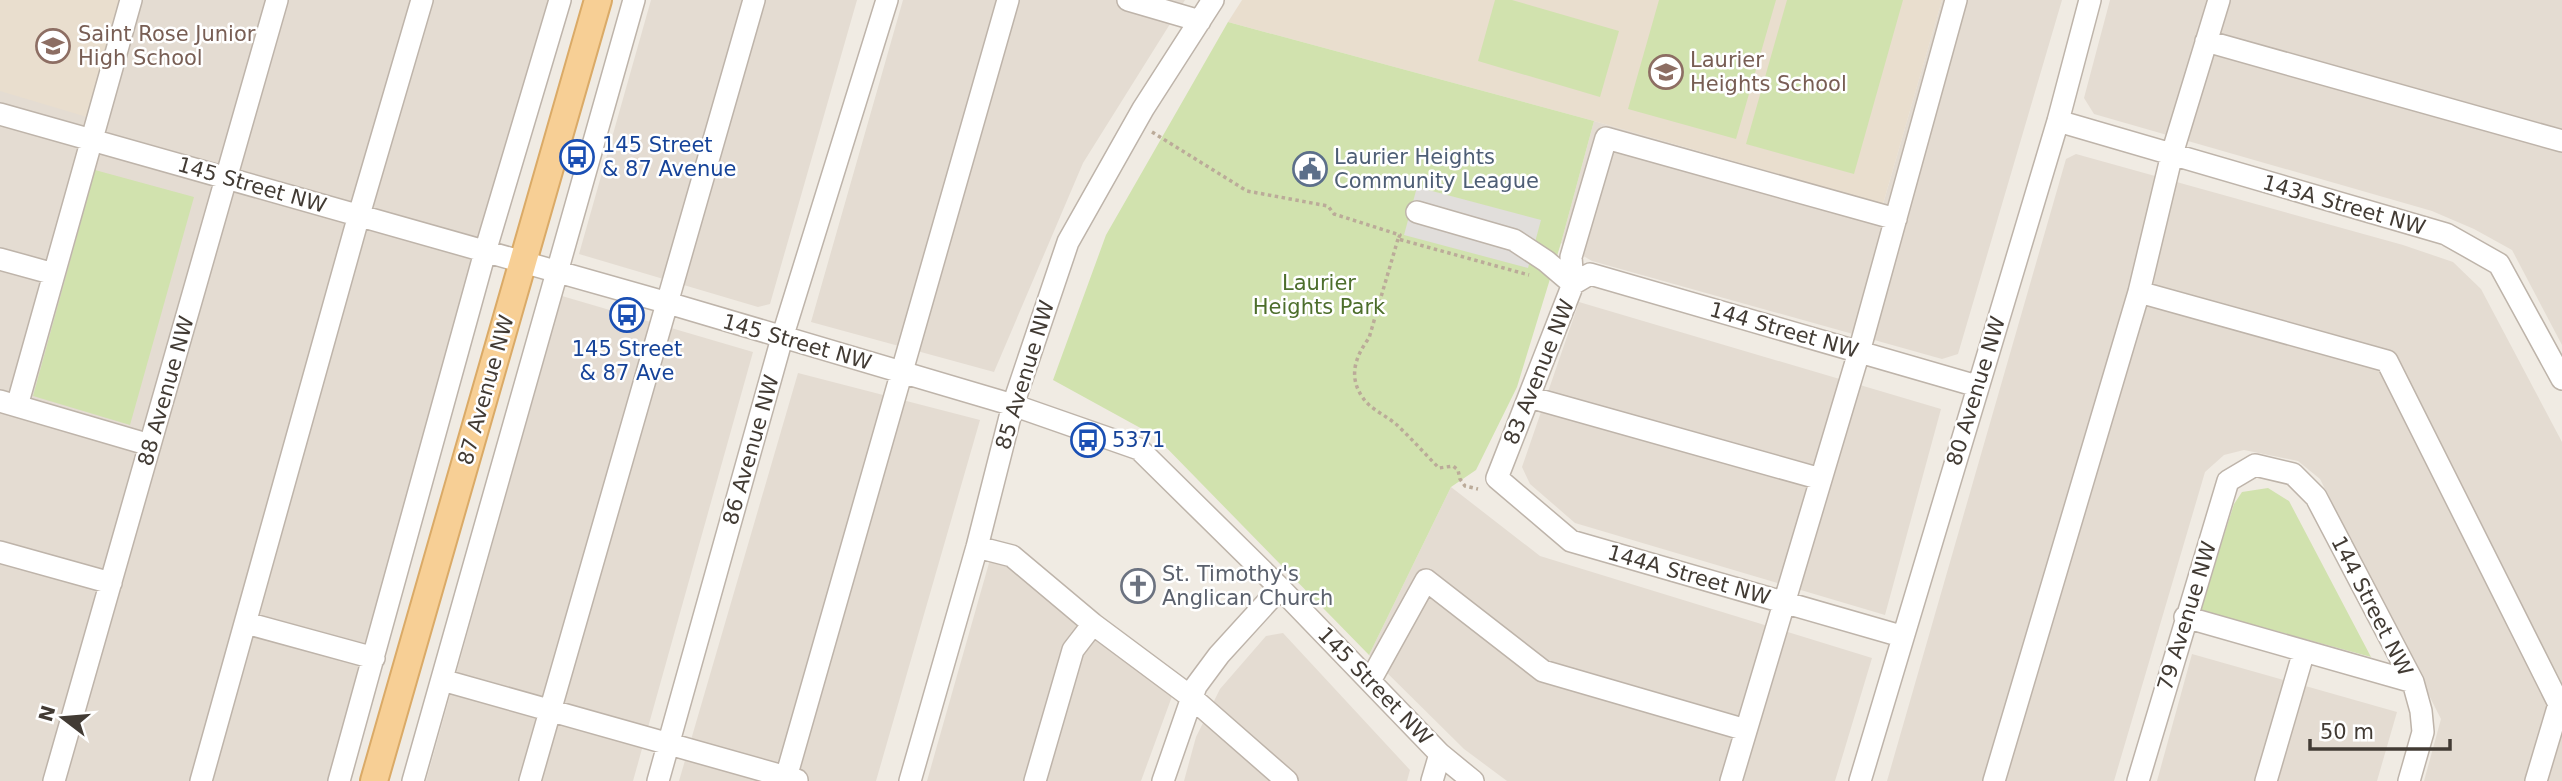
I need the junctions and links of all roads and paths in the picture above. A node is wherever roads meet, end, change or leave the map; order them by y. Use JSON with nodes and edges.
{"nodes":[{"id":1,"x":131,"y":0,"type":"edge"},
{"id":2,"x":277,"y":0,"type":"edge"},
{"id":3,"x":422,"y":0,"type":"edge"},
{"id":4,"x":560,"y":0,"type":"edge"},
{"id":5,"x":598,"y":0,"type":"edge"},
{"id":6,"x":634,"y":0,"type":"edge"},
{"id":7,"x":754,"y":0,"type":"edge"},
{"id":8,"x":887,"y":0,"type":"edge"},
{"id":9,"x":1008,"y":0,"type":"edge"},
{"id":10,"x":1128,"y":0,"type":"edge"},
{"id":11,"x":1213,"y":0,"type":"edge"},
{"id":12,"x":1956,"y":0,"type":"edge"},
{"id":13,"x":2090,"y":0,"type":"edge"},
{"id":14,"x":2219,"y":0,"type":"edge"},
{"id":15,"x":1200,"y":21,"type":"junction"},
{"id":16,"x":2206,"y":41,"type":"junction"},
{"id":17,"x":0,"y":114,"type":"edge"},
{"id":18,"x":2058,"y":121,"type":"junction"},
{"id":19,"x":1158,"y":122,"type":"dead end"},
{"id":20,"x":91,"y":140,"type":"junction"},
{"id":21,"x":2562,"y":141,"type":"edge"},
{"id":22,"x":2172,"y":154,"type":"junction"},
{"id":23,"x":228,"y":178,"type":"junction"},
{"id":24,"x":1417,"y":212,"type":"dead end"},
{"id":25,"x":359,"y":215,"type":"junction"},
{"id":26,"x":1896,"y":219,"type":"junction"},
{"id":27,"x":1398,"y":239,"type":"junction"},
{"id":28,"x":485,"y":252,"type":"junction"},
{"id":29,"x":0,"y":259,"type":"edge"},
{"id":30,"x":522,"y":263,"type":"junction"},
{"id":31,"x":556,"y":273,"type":"junction"},
{"id":32,"x":54,"y":274,"type":"junction"},
{"id":33,"x":1538,"y":278,"type":"dead end"},
{"id":34,"x":1582,"y":279,"type":"junction"},
{"id":35,"x":2139,"y":292,"type":"junction"},
{"id":36,"x":668,"y":303,"type":"junction"},
{"id":37,"x":782,"y":338,"type":"junction"},
{"id":38,"x":1859,"y":352,"type":"junction"},
{"id":39,"x":900,"y":372,"type":"junction"},
{"id":40,"x":2562,"y":379,"type":"edge"},
{"id":41,"x":1977,"y":386,"type":"junction"},
{"id":42,"x":1529,"y":397,"type":"junction"},
{"id":43,"x":8,"y":404,"type":"edge"},
{"id":44,"x":1013,"y":405,"type":"junction"},
{"id":45,"x":150,"y":445,"type":"junction"},
{"id":46,"x":2255,"y":465,"type":"joint"},
{"id":47,"x":1821,"y":479,"type":"junction"},
{"id":48,"x":1487,"y":480,"type":"junction"},
{"id":49,"x":1478,"y":489,"type":"junction"},
{"id":50,"x":977,"y":547,"type":"junction"},
{"id":51,"x":0,"y":552,"type":"edge"},
{"id":52,"x":111,"y":583,"type":"junction"},
{"id":53,"x":1280,"y":587,"type":"junction"},
{"id":54,"x":1783,"y":602,"type":"junction"},
{"id":55,"x":2186,"y":617,"type":"junction"},
{"id":56,"x":246,"y":623,"type":"junction"},
{"id":57,"x":1093,"y":624,"type":"junction"},
{"id":58,"x":1901,"y":636,"type":"junction"},
{"id":59,"x":2304,"y":651,"type":"junction"},
{"id":60,"x":374,"y":658,"type":"junction"},
{"id":61,"x":442,"y":680,"type":"junction"},
{"id":62,"x":1370,"y":681,"type":"junction"},
{"id":63,"x":2413,"y":682,"type":"junction"},
{"id":64,"x":1191,"y":697,"type":"junction"},
{"id":65,"x":551,"y":710,"type":"junction"},
{"id":66,"x":1746,"y":730,"type":"junction"},
{"id":67,"x":668,"y":744,"type":"junction"},
{"id":68,"x":1440,"y":754,"type":"junction"},
{"id":69,"x":790,"y":780,"type":"edge"},
{"id":70,"x":54,"y":781,"type":"edge"},
{"id":71,"x":201,"y":781,"type":"edge"},
{"id":72,"x":339,"y":781,"type":"edge"},
{"id":73,"x":374,"y":781,"type":"edge"},
{"id":74,"x":414,"y":781,"type":"edge"},
{"id":75,"x":530,"y":781,"type":"edge"},
{"id":76,"x":658,"y":781,"type":"edge"},
{"id":77,"x":910,"y":781,"type":"edge"},
{"id":78,"x":1035,"y":781,"type":"edge"},
{"id":79,"x":1163,"y":781,"type":"edge"},
{"id":80,"x":1287,"y":781,"type":"edge"},
{"id":81,"x":1432,"y":781,"type":"edge"},
{"id":82,"x":1473,"y":781,"type":"edge"},
{"id":83,"x":1731,"y":781,"type":"edge"},
{"id":84,"x":1860,"y":781,"type":"edge"},
{"id":85,"x":1994,"y":781,"type":"edge"},
{"id":86,"x":2138,"y":781,"type":"edge"},
{"id":87,"x":2266,"y":781,"type":"edge"},
{"id":88,"x":2409,"y":781,"type":"edge"},
{"id":89,"x":2536,"y":781,"type":"edge"}],
"edges":[{"from":1,"to":20,"type":"street"},
{"from":2,"to":23,"type":"street","name":"88 Avenue NW"},
{"from":3,"to":25,"type":"street"},
{"from":4,"to":28,"type":"street","name":"87 Avenue NW"},
{"from":5,"to":30,"type":"main road","name":"87 Avenue NW"},
{"from":6,"to":31,"type":"street","name":"87 Avenue NW"},
{"from":7,"to":36,"type":"street"},
{"from":8,"to":37,"type":"street","name":"86 Avenue NW"},
{"from":9,"to":39,"type":"street"},
{"from":10,"to":15,"type":"street"},
{"from":11,"to":15,"type":"street","name":"85 Avenue NW"},
{"from":12,"to":26,"type":"street"},
{"from":13,"to":18,"type":"street","name":"80 Avenue NW"},
{"from":14,"to":16,"type":"street"},
{"from":15,"to":44,"type":"street","name":"85 Avenue NW"},
{"from":16,"to":21,"type":"street"},
{"from":16,"to":22,"type":"street"},
{"from":17,"to":20,"type":"street","name":"145 Street NW"},
{"from":18,"to":22,"type":"street","name":"143A Street NW"},
{"from":18,"to":41,"type":"street","name":"80 Avenue NW"},
{"from":19,"to":27,"type":"path"},
{"from":20,"to":23,"type":"street","name":"145 Street NW"},
{"from":20,"to":32,"type":"street"},
{"from":22,"to":35,"type":"street"},
{"from":22,"to":40,"type":"street","name":"143A Street NW"},
{"from":23,"to":25,"type":"street","name":"145 Street NW"},
{"from":23,"to":45,"type":"street","name":"88 Avenue NW"},
{"from":24,"to":34,"type":"street"},
{"from":25,"to":28,"type":"street","name":"145 Street NW"},
{"from":25,"to":56,"type":"street"},
{"from":26,"to":34,"type":"street"},
{"from":26,"to":38,"type":"street"},
{"from":27,"to":33,"type":"path"},
{"from":27,"to":49,"type":"path"},
{"from":28,"to":30,"type":"street","name":"145 Street NW"},
{"from":28,"to":60,"type":"street","name":"87 Avenue NW"},
{"from":29,"to":32,"type":"street"},
{"from":30,"to":31,"type":"street","name":"145 Street NW"},
{"from":30,"to":73,"type":"main road","name":"87 Avenue NW"},
{"from":31,"to":36,"type":"street","name":"145 Street NW"},
{"from":31,"to":61,"type":"street","name":"87 Avenue NW"},
{"from":32,"to":43,"type":"street"},
{"from":34,"to":38,"type":"street","name":"144 Street NW"},
{"from":34,"to":42,"type":"street","name":"83 Avenue NW"},
{"from":35,"to":85,"type":"street"},
{"from":35,"to":89,"type":"street"},
{"from":36,"to":37,"type":"street","name":"145 Street NW"},
{"from":36,"to":65,"type":"street"},
{"from":37,"to":39,"type":"street","name":"145 Street NW"},
{"from":37,"to":67,"type":"street","name":"86 Avenue NW"},
{"from":38,"to":41,"type":"street","name":"144 Street NW"},
{"from":38,"to":47,"type":"street"},
{"from":39,"to":44,"type":"street","name":"145 Street NW"},
{"from":39,"to":69,"type":"street"},
{"from":41,"to":58,"type":"street","name":"80 Avenue NW"},
{"from":42,"to":47,"type":"street"},
{"from":42,"to":48,"type":"street","name":"83 Avenue NW"},
{"from":43,"to":45,"type":"street"},
{"from":44,"to":50,"type":"street","name":"85 Avenue NW"},
{"from":44,"to":53,"type":"street","name":"145 Street NW"},
{"from":45,"to":52,"type":"street","name":"88 Avenue NW"},
{"from":46,"to":55,"type":"street","name":"79 Avenue NW"},
{"from":46,"to":63,"type":"street","name":"144 Street NW"},
{"from":47,"to":54,"type":"street"},
{"from":48,"to":49,"type":"path"},
{"from":48,"to":49,"type":"path"},
{"from":48,"to":54,"type":"street","name":"144A Street NW"},
{"from":50,"to":57,"type":"street"},
{"from":50,"to":77,"type":"street","name":"85 Avenue NW"},
{"from":51,"to":52,"type":"street"},
{"from":52,"to":70,"type":"street","name":"88 Avenue NW"},
{"from":53,"to":62,"type":"street","name":"145 Street NW"},
{"from":53,"to":64,"type":"street"},
{"from":54,"to":58,"type":"street","name":"144A Street NW"},
{"from":54,"to":66,"type":"street"},
{"from":55,"to":59,"type":"street","name":"144 Street NW"},
{"from":55,"to":86,"type":"street","name":"79 Avenue NW"},
{"from":56,"to":60,"type":"street"},
{"from":56,"to":71,"type":"street"},
{"from":57,"to":64,"type":"street"},
{"from":57,"to":78,"type":"street"},
{"from":58,"to":84,"type":"street","name":"80 Avenue NW"},
{"from":59,"to":63,"type":"street","name":"144 Street NW"},
{"from":59,"to":87,"type":"street"},
{"from":60,"to":72,"type":"street","name":"87 Avenue NW"},
{"from":61,"to":65,"type":"street"},
{"from":61,"to":74,"type":"street","name":"87 Avenue NW"},
{"from":62,"to":66,"type":"street"},
{"from":62,"to":68,"type":"street","name":"145 Street NW"},
{"from":63,"to":88,"type":"street"},
{"from":64,"to":79,"type":"street"},
{"from":64,"to":80,"type":"street"},
{"from":65,"to":67,"type":"street"},
{"from":65,"to":75,"type":"street"},
{"from":66,"to":83,"type":"street"},
{"from":67,"to":69,"type":"street"},
{"from":67,"to":76,"type":"street","name":"86 Avenue NW"},
{"from":68,"to":81,"type":"street"},
{"from":68,"to":82,"type":"street","name":"145 Street NW"}]}
